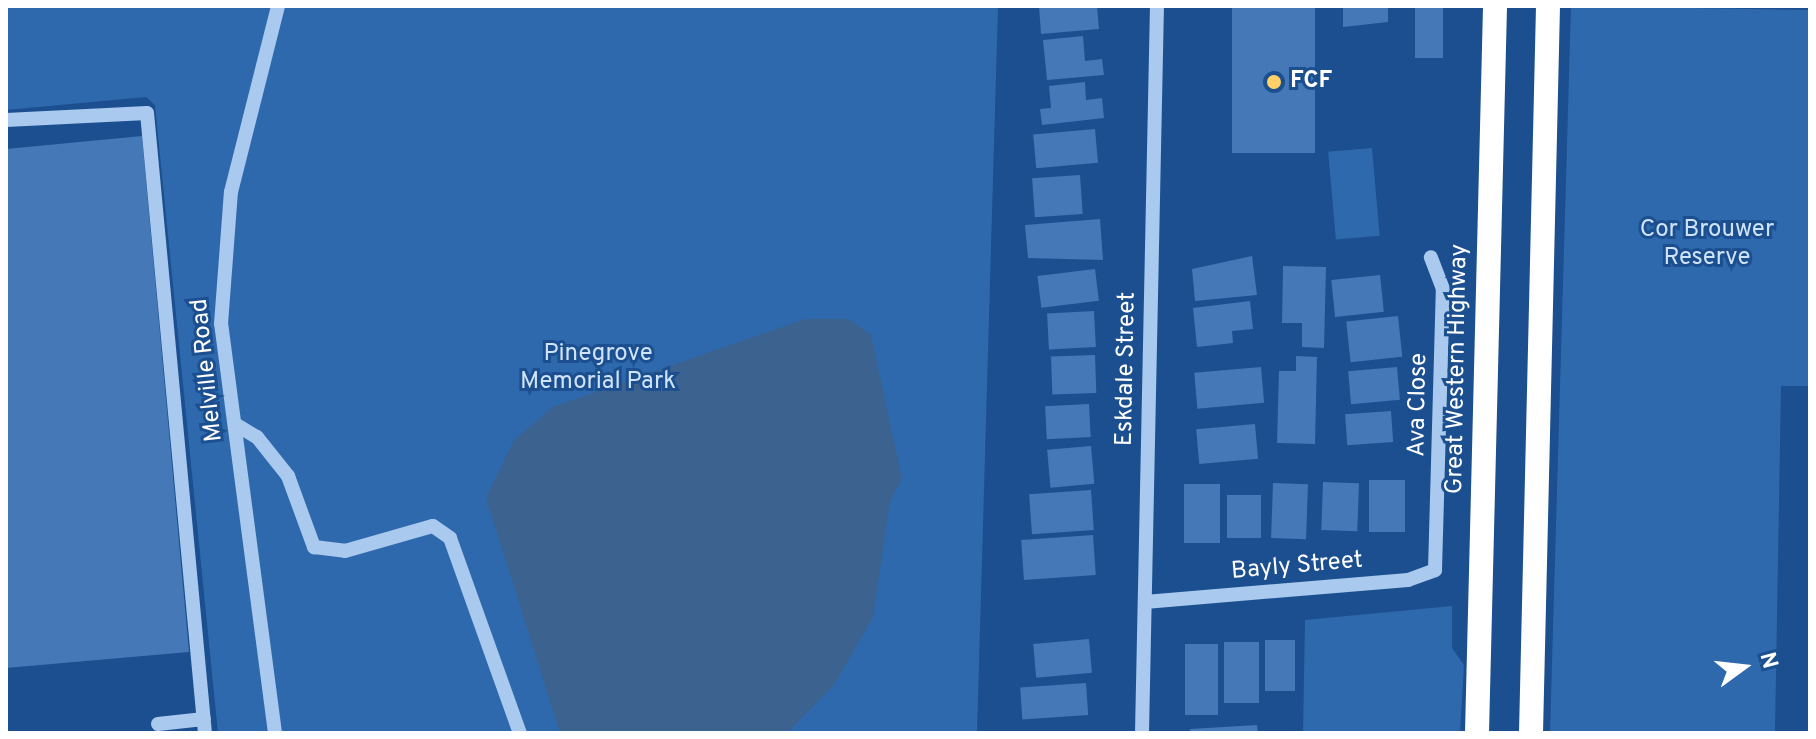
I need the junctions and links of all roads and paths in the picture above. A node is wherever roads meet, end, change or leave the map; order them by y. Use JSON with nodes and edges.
{"nodes":[{"id":1,"x":278,"y":6,"type":"edge"},
{"id":2,"x":1157,"y":6,"type":"edge"},
{"id":3,"x":1495,"y":6,"type":"edge"},
{"id":4,"x":1548,"y":6,"type":"edge"},
{"id":5,"x":6,"y":120,"type":"edge"},
{"id":6,"x":1431,"y":257,"type":"dead end"},
{"id":7,"x":235,"y":424,"type":"junction"},
{"id":8,"x":1438,"y":555,"type":"joint"},
{"id":9,"x":1145,"y":602,"type":"junction"},
{"id":10,"x":158,"y":724,"type":"dead end"},
{"id":11,"x":204,"y":726,"type":"edge"},
{"id":12,"x":275,"y":733,"type":"edge"},
{"id":13,"x":520,"y":733,"type":"edge"},
{"id":14,"x":1142,"y":733,"type":"edge"},
{"id":15,"x":1477,"y":733,"type":"edge"},
{"id":16,"x":1531,"y":733,"type":"edge"}],
"edges":[{"from":1,"to":7,"type":"street","name":"Melville Road"},
{"from":2,"to":9,"type":"street","name":"Eskdale Street"},
{"from":3,"to":15,"type":"highway","name":"Great Western Highway"},
{"from":4,"to":16,"type":"highway"},
{"from":5,"to":11,"type":"street"},
{"from":6,"to":8,"type":"street","name":"Ava Close"},
{"from":7,"to":12,"type":"street","name":"Melville Road"},
{"from":7,"to":13,"type":"street"},
{"from":8,"to":9,"type":"street","name":"Bayly Street"},
{"from":9,"to":14,"type":"street","name":"Eskdale Street"},
{"from":10,"to":11,"type":"street"}]}
